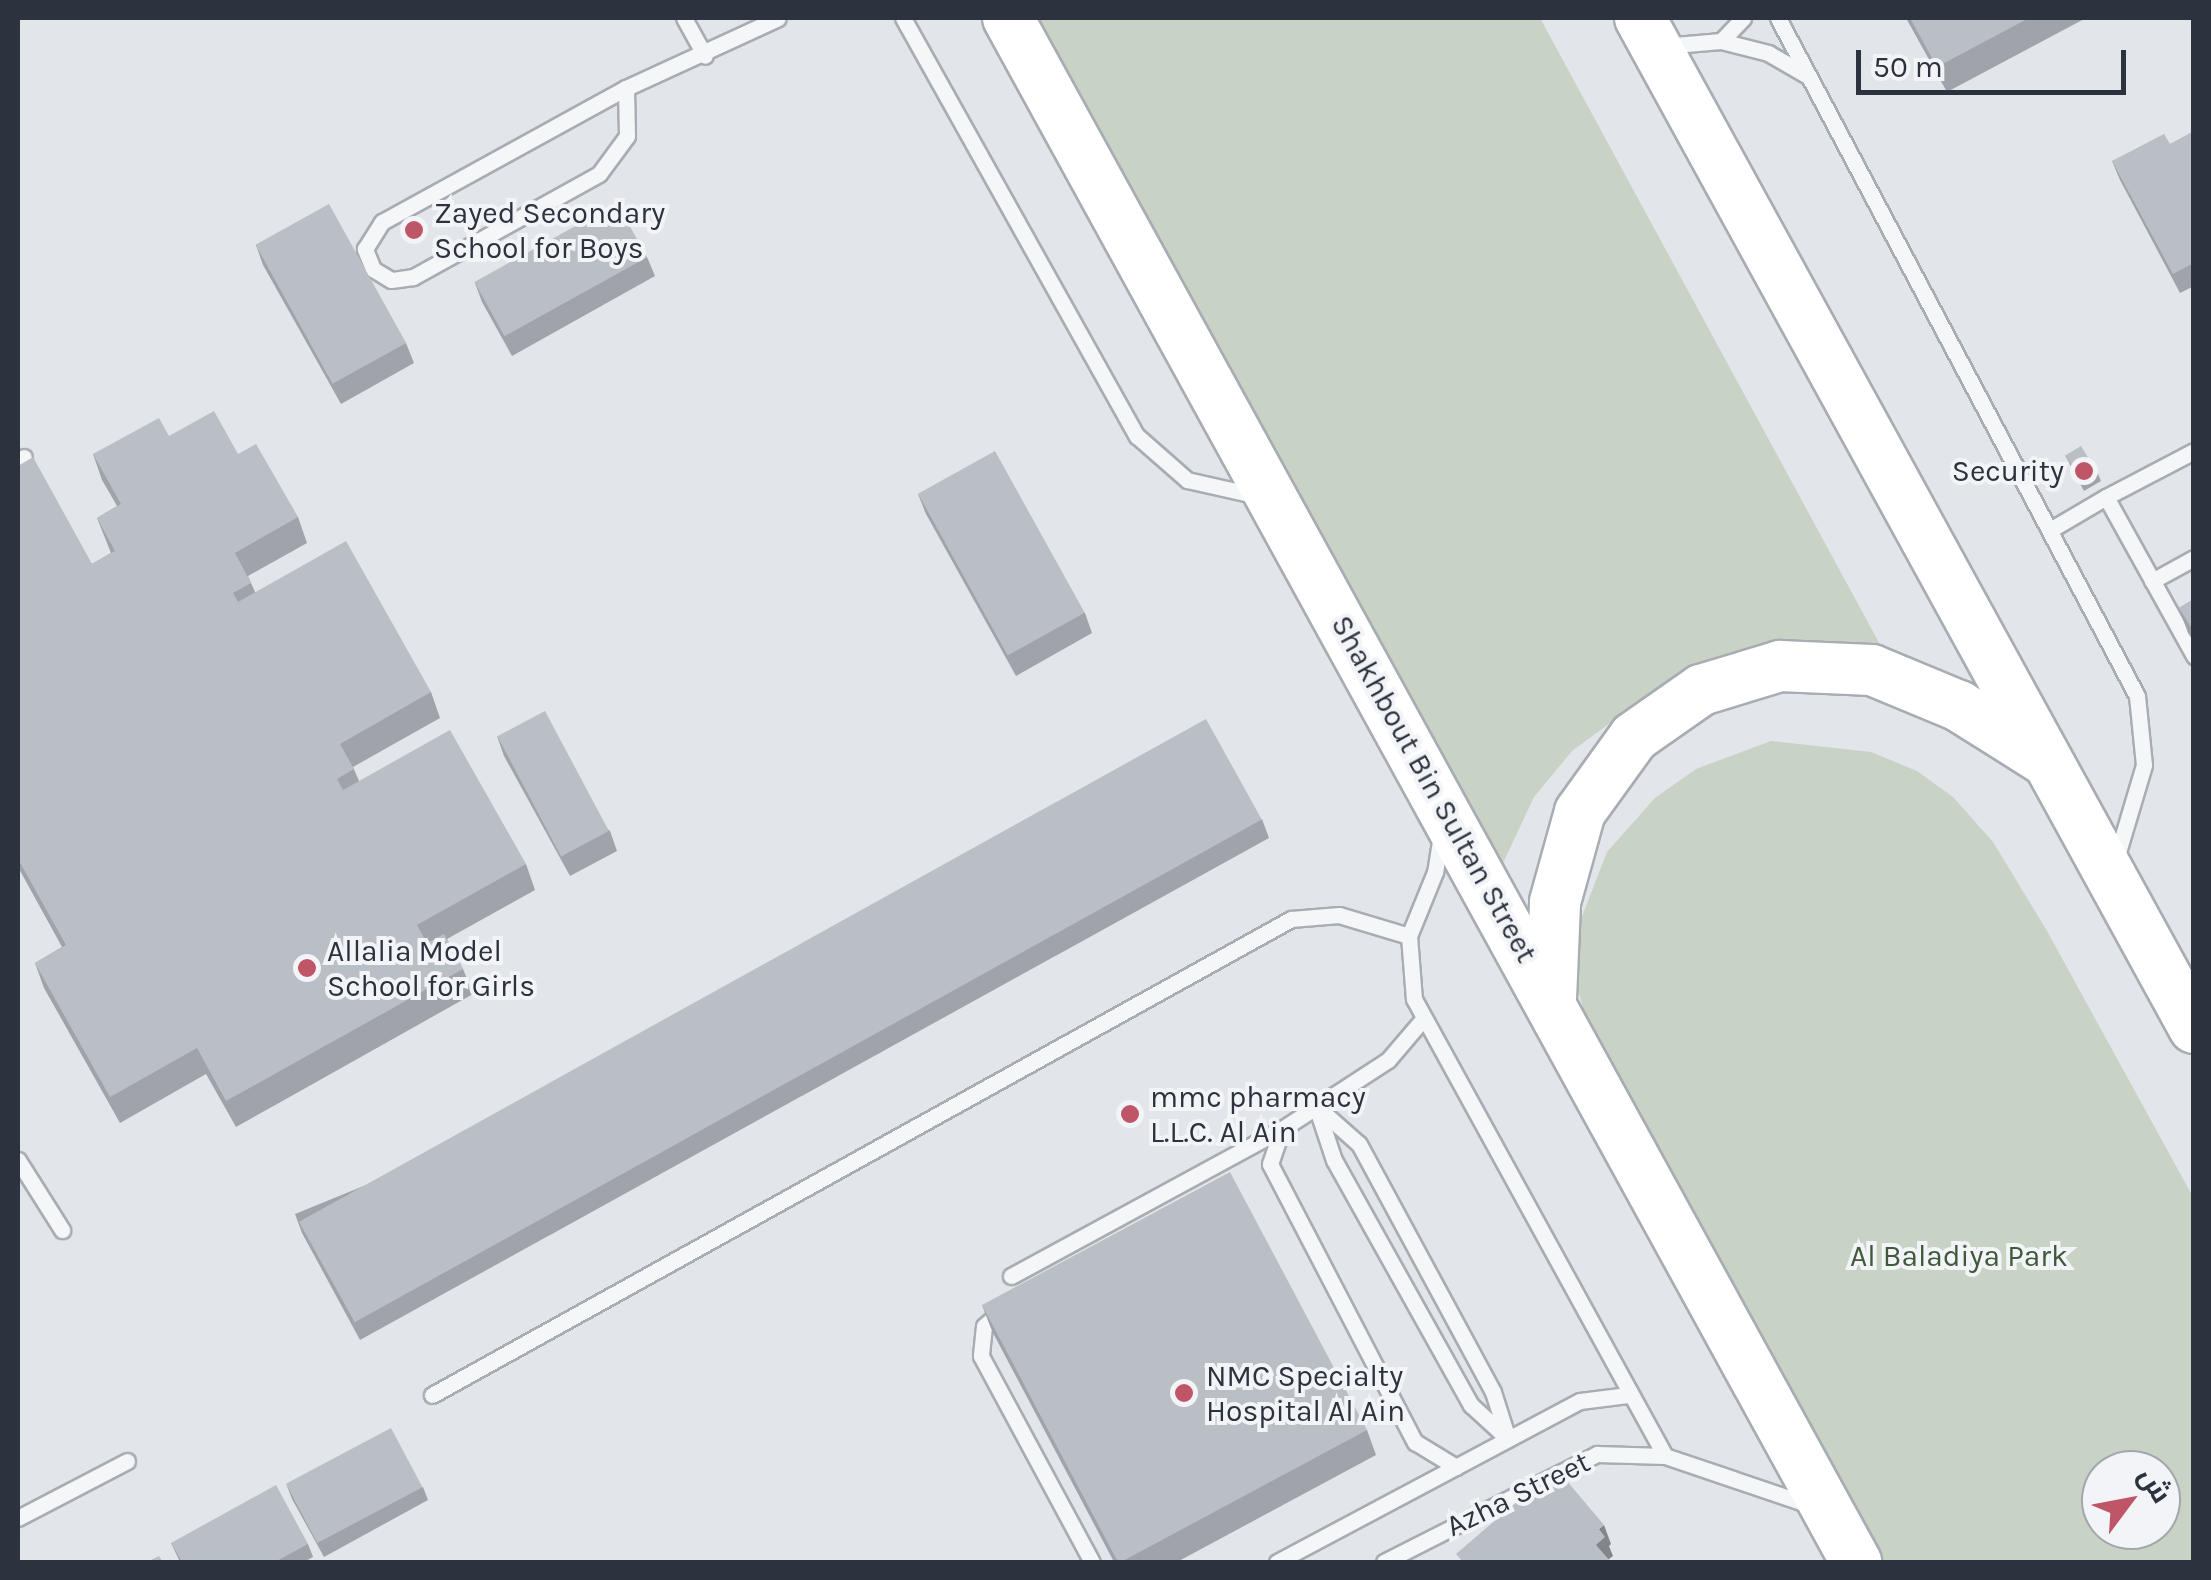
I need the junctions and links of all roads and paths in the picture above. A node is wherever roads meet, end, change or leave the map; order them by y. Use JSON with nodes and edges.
{"nodes":[{"id":1,"x":684,"y":18,"type":"edge"},
{"id":2,"x":778,"y":18,"type":"edge"},
{"id":3,"x":902,"y":18,"type":"edge"},
{"id":4,"x":1008,"y":18,"type":"edge"},
{"id":5,"x":1743,"y":18,"type":"edge"},
{"id":6,"x":1778,"y":18,"type":"edge"},
{"id":7,"x":1648,"y":32,"type":"edge"},
{"id":8,"x":1721,"y":41,"type":"junction"},
{"id":9,"x":706,"y":56,"type":"junction"},
{"id":10,"x":1810,"y":78,"type":"junction"},
{"id":11,"x":626,"y":88,"type":"junction"},
{"id":12,"x":2194,"y":451,"type":"edge"},
{"id":13,"x":1272,"y":496,"type":"junction"},
{"id":14,"x":2106,"y":498,"type":"junction"},
{"id":15,"x":2050,"y":530,"type":"junction"},
{"id":16,"x":2194,"y":558,"type":"edge"},
{"id":17,"x":2152,"y":581,"type":"junction"},
{"id":18,"x":2194,"y":656,"type":"edge"},
{"id":19,"x":2048,"y":762,"type":"junction"},
{"id":20,"x":1441,"y":801,"type":"junction"},
{"id":21,"x":2110,"y":877,"type":"junction"},
{"id":22,"x":1408,"y":936,"type":"junction"},
{"id":23,"x":1551,"y":999,"type":"junction"},
{"id":24,"x":1424,"y":1019,"type":"junction"},
{"id":25,"x":2194,"y":1028,"type":"edge"},
{"id":26,"x":1316,"y":1106,"type":"junction"},
{"id":27,"x":1282,"y":1129,"type":"junction"},
{"id":28,"x":18,"y":1160,"type":"edge"},
{"id":29,"x":62,"y":1230,"type":"dead end"},
{"id":30,"x":1011,"y":1276,"type":"dead end"},
{"id":31,"x":1012,"y":1303,"type":"edge"},
{"id":32,"x":432,"y":1395,"type":"dead end"},
{"id":33,"x":1628,"y":1395,"type":"junction"},
{"id":34,"x":1508,"y":1439,"type":"junction"},
{"id":35,"x":1665,"y":1456,"type":"junction"},
{"id":36,"x":127,"y":1461,"type":"dead end"},
{"id":37,"x":1456,"y":1467,"type":"junction"},
{"id":38,"x":1829,"y":1512,"type":"junction"},
{"id":39,"x":18,"y":1518,"type":"edge"},
{"id":40,"x":1092,"y":1562,"type":"edge"},
{"id":41,"x":1277,"y":1562,"type":"edge"},
{"id":42,"x":1384,"y":1562,"type":"edge"},
{"id":43,"x":1856,"y":1562,"type":"edge"}],
"edges":[{"from":1,"to":9,"type":"lane"},
{"from":2,"to":9,"type":"lane"},
{"from":3,"to":13,"type":"lane"},
{"from":4,"to":13,"type":"main road","name":"Shakhbout Bin Sultan Street"},
{"from":5,"to":8,"type":"lane"},
{"from":6,"to":10,"type":"lane"},
{"from":7,"to":8,"type":"lane"},
{"from":7,"to":19,"type":"main road"},
{"from":8,"to":10,"type":"lane"},
{"from":9,"to":11,"type":"lane"},
{"from":10,"to":15,"type":"lane"},
{"from":11,"to":11,"type":"lane"},
{"from":12,"to":14,"type":"lane"},
{"from":13,"to":20,"type":"main road","name":"Shakhbout Bin Sultan Street"},
{"from":14,"to":15,"type":"lane"},
{"from":14,"to":17,"type":"lane"},
{"from":15,"to":21,"type":"lane"},
{"from":16,"to":17,"type":"lane"},
{"from":17,"to":18,"type":"lane"},
{"from":19,"to":21,"type":"main road"},
{"from":19,"to":23,"type":"main road"},
{"from":20,"to":22,"type":"lane"},
{"from":20,"to":23,"type":"main road","name":"Shakhbout Bin Sultan Street"},
{"from":21,"to":25,"type":"main road"},
{"from":22,"to":24,"type":"lane"},
{"from":22,"to":32,"type":"lane"},
{"from":23,"to":38,"type":"main road","name":"Shakhbout Bin Sultan Street"},
{"from":24,"to":26,"type":"lane"},
{"from":24,"to":33,"type":"lane"},
{"from":26,"to":27,"type":"lane"},
{"from":26,"to":34,"type":"lane"},
{"from":26,"to":34,"type":"lane"},
{"from":27,"to":30,"type":"lane"},
{"from":27,"to":37,"type":"lane"},
{"from":28,"to":29,"type":"lane"},
{"from":31,"to":40,"type":"lane"},
{"from":33,"to":34,"type":"lane"},
{"from":33,"to":35,"type":"lane"},
{"from":34,"to":37,"type":"lane"},
{"from":35,"to":38,"type":"lane","name":"Azha Street"},
{"from":35,"to":42,"type":"lane","name":"Azha Street"},
{"from":36,"to":39,"type":"lane"},
{"from":37,"to":41,"type":"lane"},
{"from":38,"to":43,"type":"main road","name":"Shakhbout Bin Sultan Street"}]}
